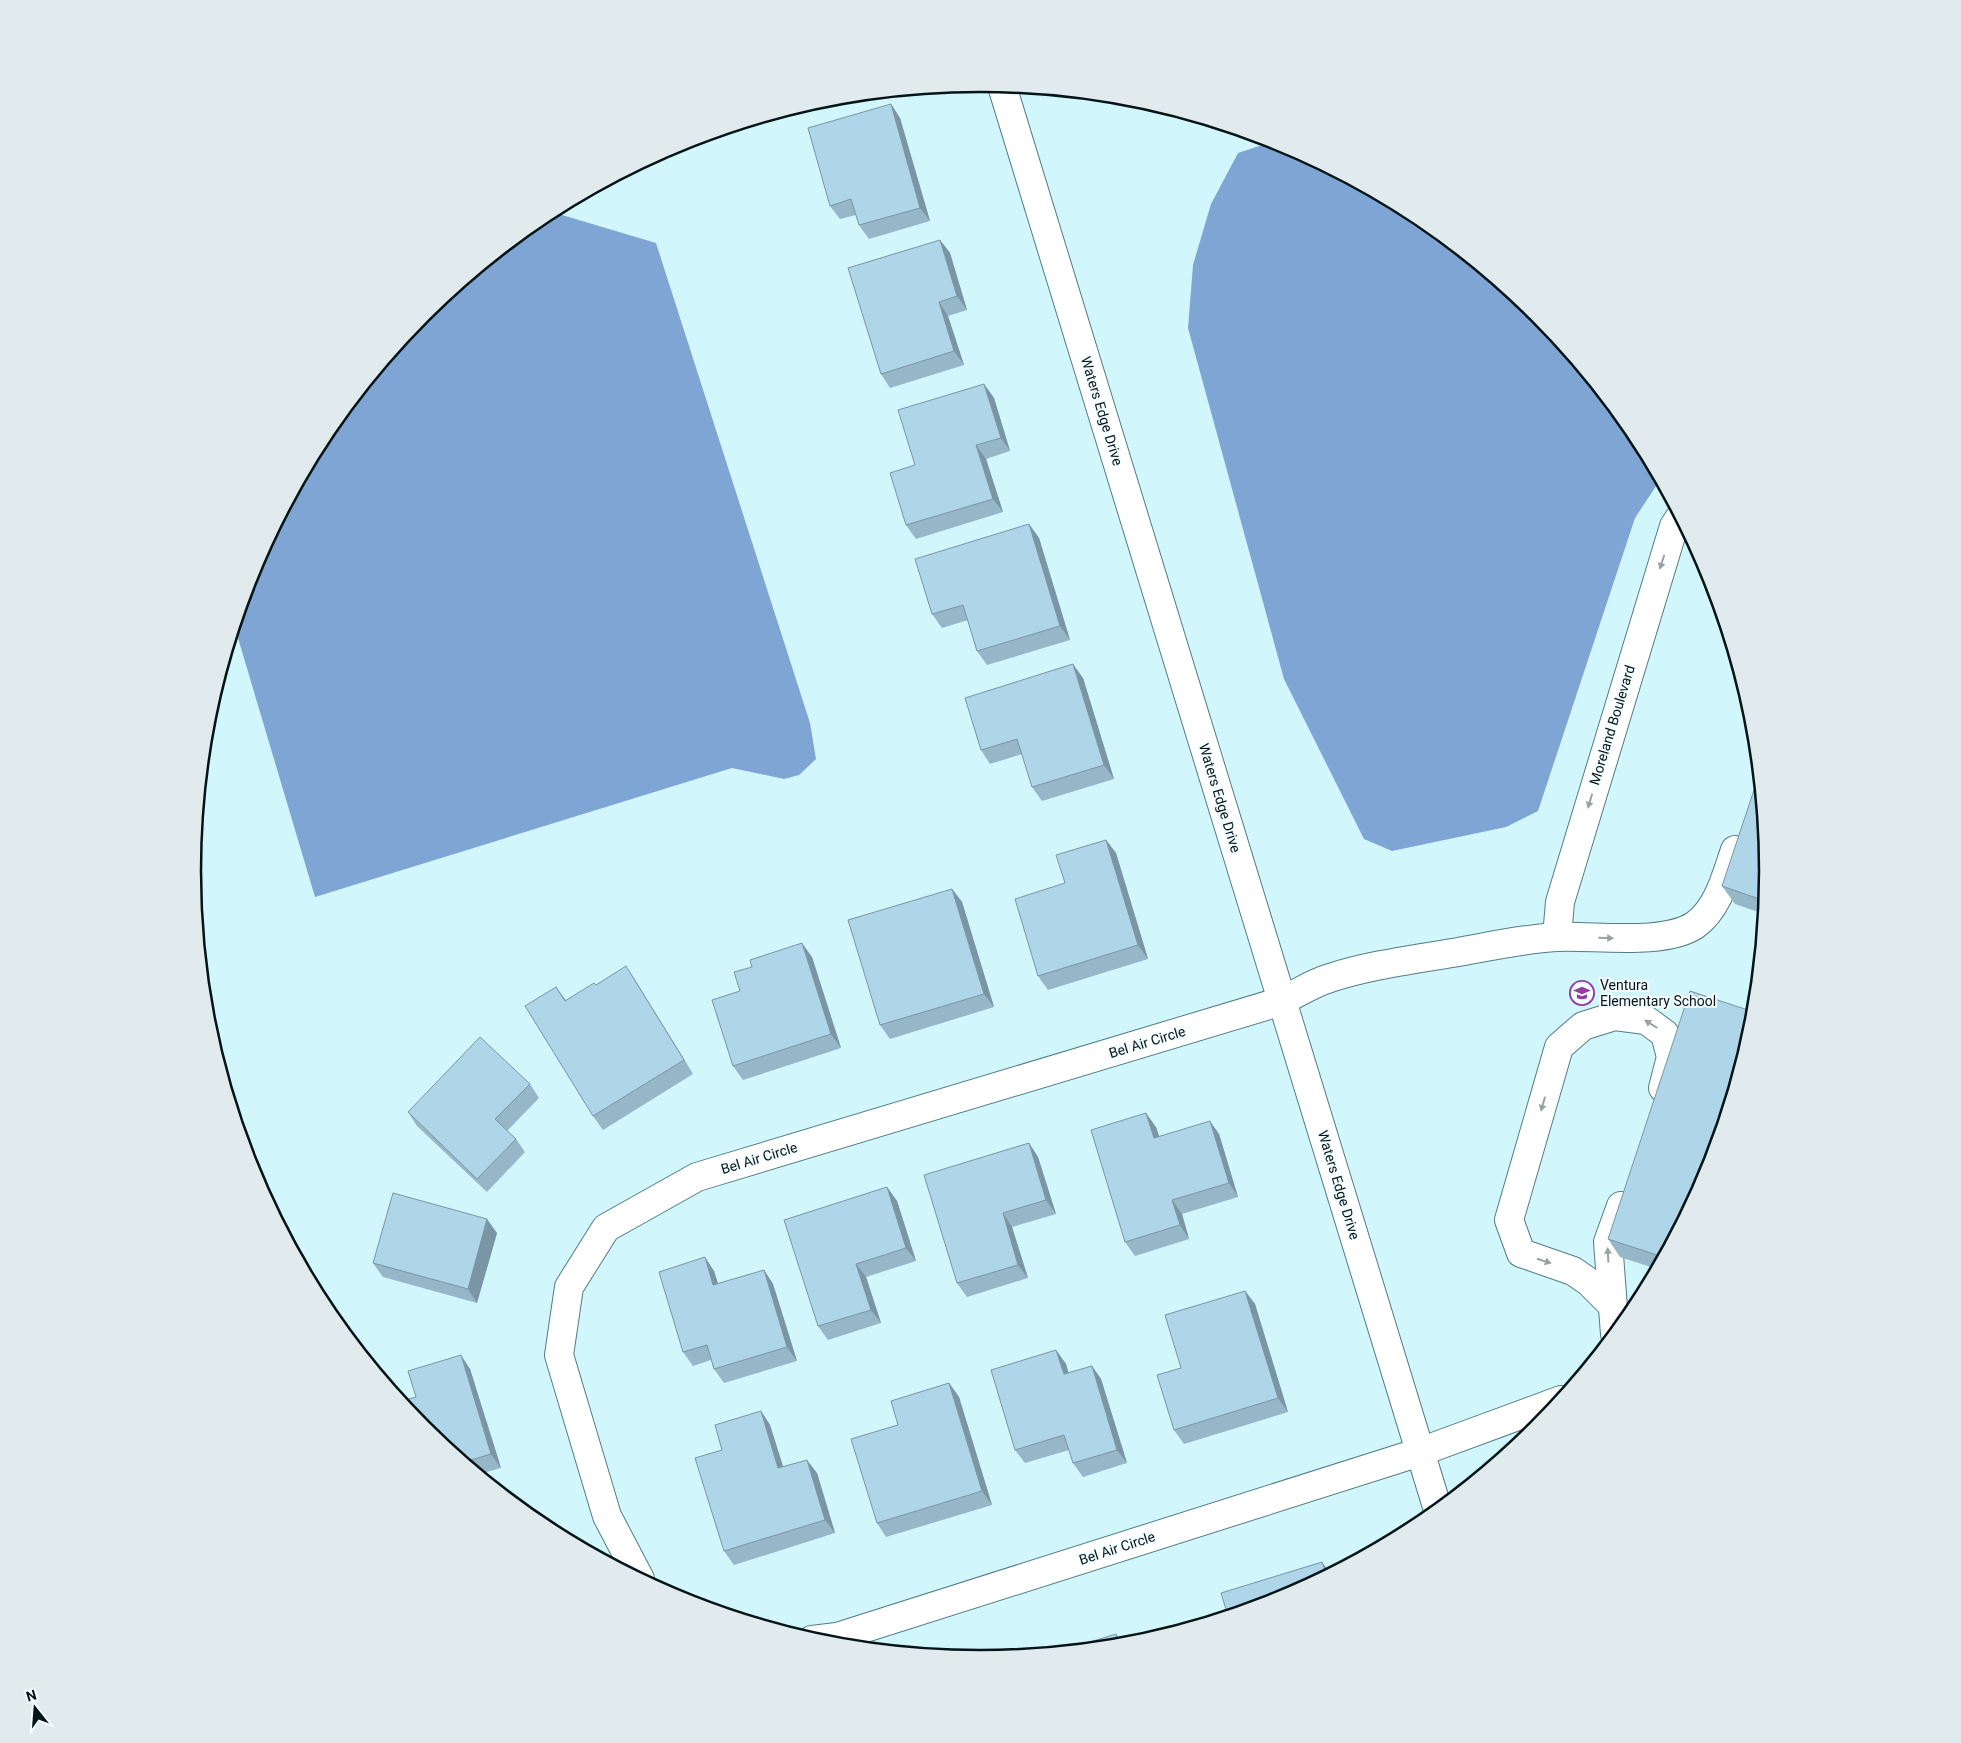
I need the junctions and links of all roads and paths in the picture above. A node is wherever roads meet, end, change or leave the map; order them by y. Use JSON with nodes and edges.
{"nodes":[{"id":1,"x":1004,"y":93,"type":"edge"},
{"id":2,"x":1676,"y":522,"type":"edge"},
{"id":3,"x":1743,"y":828,"type":"edge"},
{"id":4,"x":1557,"y":937,"type":"junction"},
{"id":5,"x":1282,"y":1001,"type":"junction"},
{"id":6,"x":1653,"y":1115,"type":"edge"},
{"id":7,"x":1630,"y":1179,"type":"edge"},
{"id":8,"x":1611,"y":1304,"type":"junction"},
{"id":9,"x":1614,"y":1325,"type":"edge"},
{"id":10,"x":1547,"y":1405,"type":"edge"},
{"id":11,"x":1420,"y":1452,"type":"junction"},
{"id":12,"x":1436,"y":1503,"type":"edge"},
{"id":13,"x":635,"y":1569,"type":"edge"},
{"id":14,"x":836,"y":1637,"type":"edge"}],
"edges":[{"from":1,"to":5,"type":"street","name":"Waters Edge Drive"},
{"from":2,"to":4,"type":"street","name":"Moreland Boulevard","one_way":true},
{"from":4,"to":3,"type":"street","one_way":true},
{"from":4,"to":5,"type":"street"},
{"from":5,"to":11,"type":"street","name":"Waters Edge Drive"},
{"from":5,"to":13,"type":"street","name":"Bel Air Circle"},
{"from":6,"to":8,"type":"street","one_way":true},
{"from":8,"to":7,"type":"street","one_way":true},
{"from":8,"to":9,"type":"street"},
{"from":10,"to":11,"type":"street","name":"Bel Air Circle"},
{"from":11,"to":12,"type":"street","name":"Waters Edge Drive"},
{"from":11,"to":14,"type":"street","name":"Bel Air Circle"}]}
